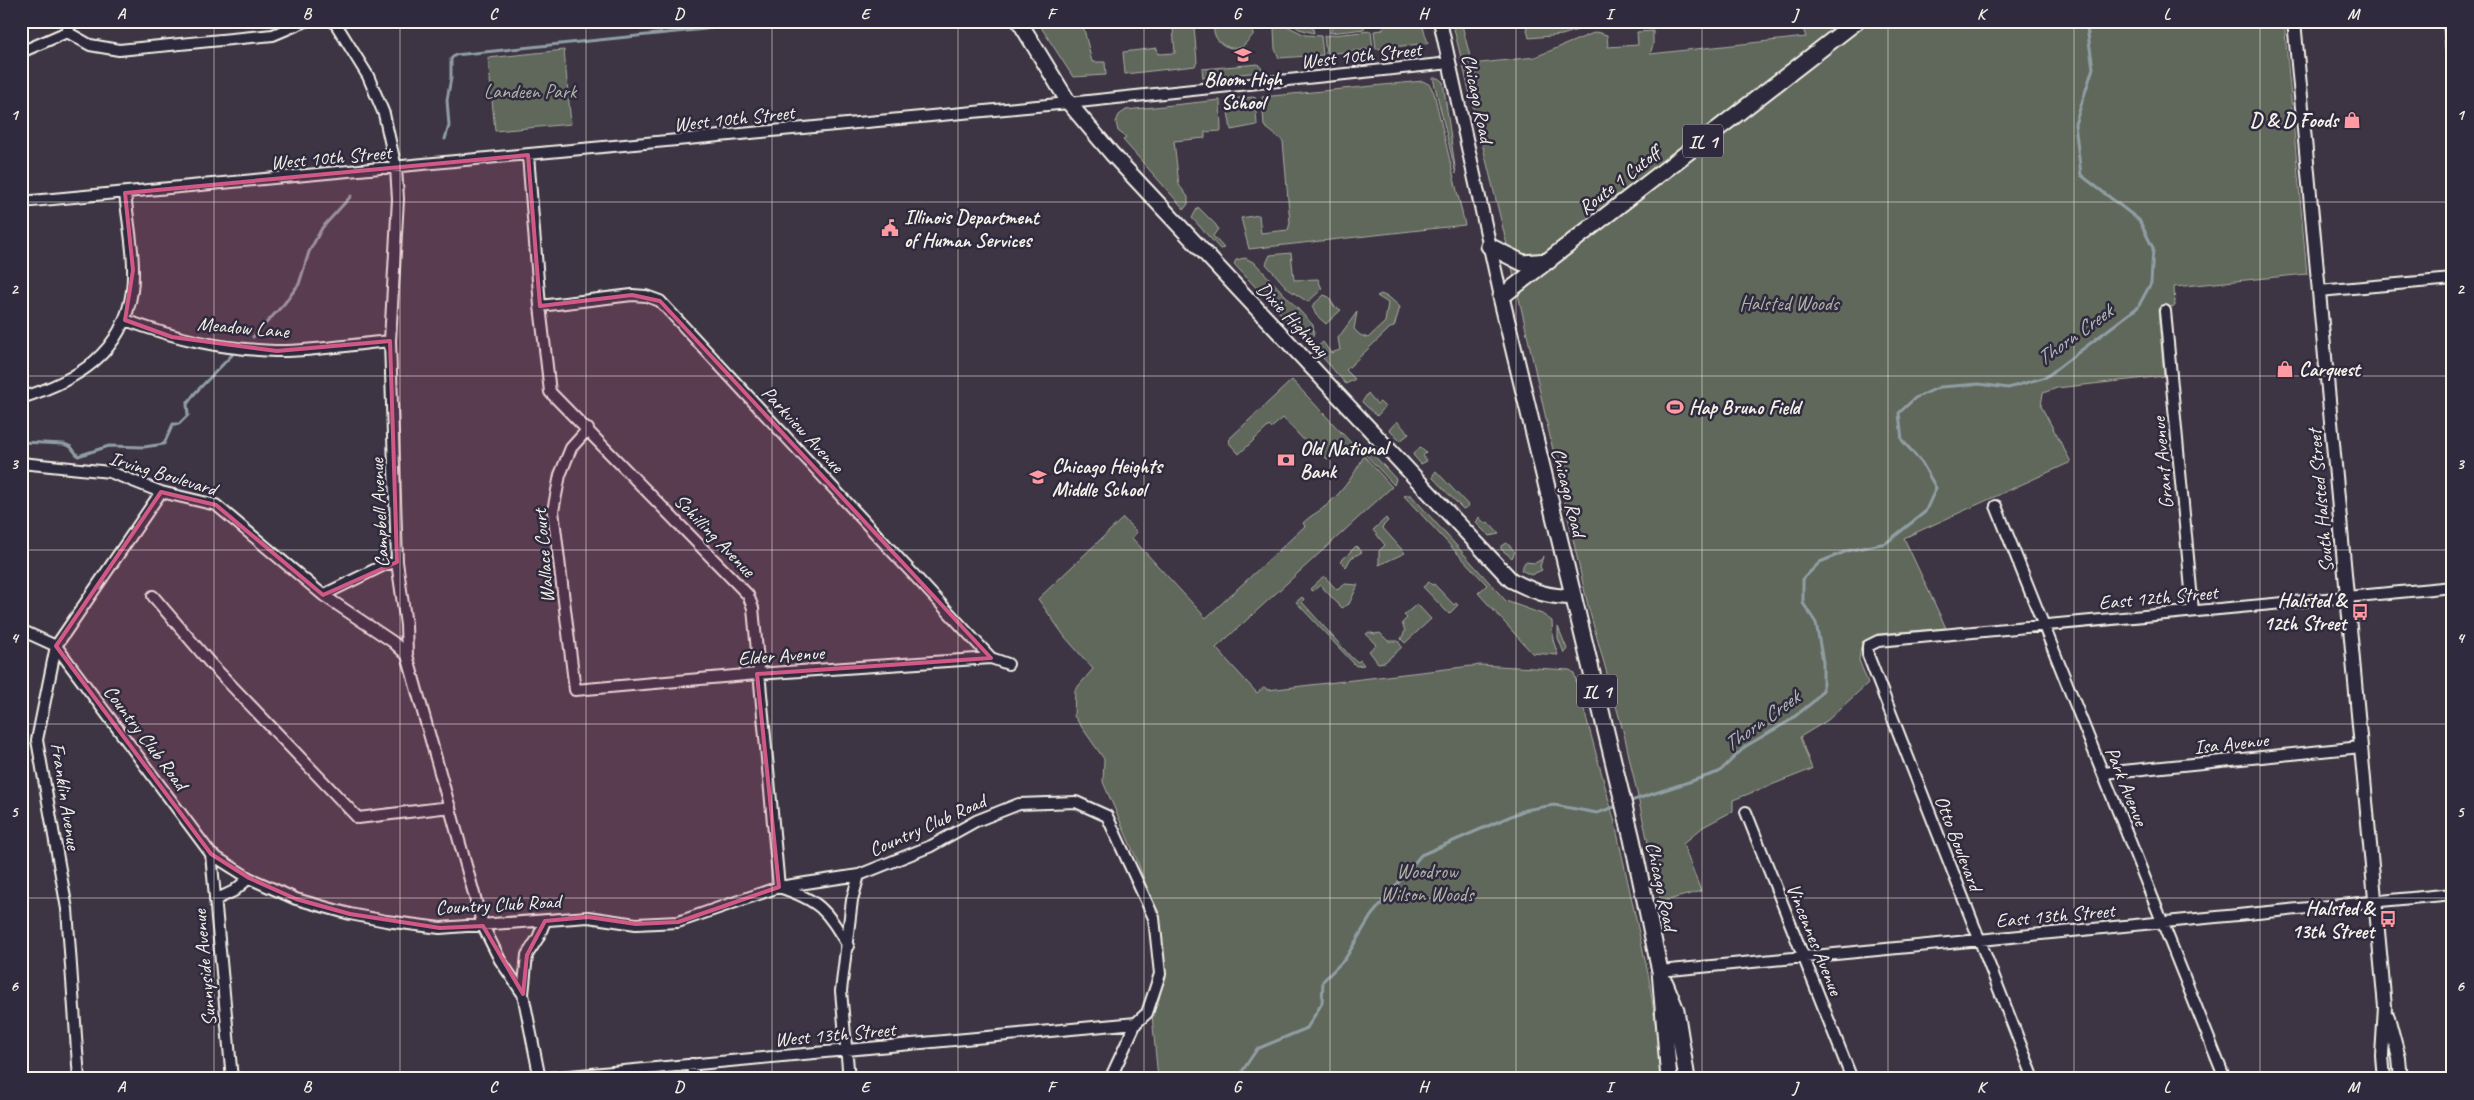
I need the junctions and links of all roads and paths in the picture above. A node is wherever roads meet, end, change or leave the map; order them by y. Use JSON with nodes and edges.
{"nodes":[{"id":1,"x":72,"y":21,"type":"edge"},
{"id":2,"x":306,"y":21,"type":"edge"},
{"id":3,"x":334,"y":21,"type":"edge"},
{"id":4,"x":1019,"y":21,"type":"edge"},
{"id":5,"x":1440,"y":21,"type":"edge"},
{"id":6,"x":1856,"y":21,"type":"edge"},
{"id":7,"x":2294,"y":21,"type":"edge"},
{"id":8,"x":2449,"y":21,"type":"edge"},
{"id":9,"x":67,"y":32,"type":"junction"},
{"id":10,"x":21,"y":52,"type":"edge"},
{"id":11,"x":2453,"y":62,"type":"edge"},
{"id":12,"x":1450,"y":63,"type":"junction"},
{"id":13,"x":1069,"y":103,"type":"junction"},
{"id":14,"x":528,"y":155,"type":"junction"},
{"id":15,"x":396,"y":168,"type":"junction"},
{"id":16,"x":125,"y":193,"type":"junction"},
{"id":17,"x":21,"y":202,"type":"edge"},
{"id":18,"x":1489,"y":246,"type":"junction"},
{"id":19,"x":1549,"y":260,"type":"junction"},
{"id":20,"x":2453,"y":279,"type":"edge"},
{"id":21,"x":2319,"y":291,"type":"junction"},
{"id":22,"x":1501,"y":297,"type":"junction"},
{"id":23,"x":540,"y":306,"type":"junction"},
{"id":24,"x":2165,"y":311,"type":"dead end"},
{"id":25,"x":125,"y":320,"type":"junction"},
{"id":26,"x":390,"y":341,"type":"junction"},
{"id":27,"x":21,"y":398,"type":"edge"},
{"id":28,"x":588,"y":429,"type":"junction"},
{"id":29,"x":21,"y":463,"type":"edge"},
{"id":30,"x":161,"y":492,"type":"junction"},
{"id":31,"x":1996,"y":506,"type":"dead end"},
{"id":32,"x":397,"y":562,"type":"junction"},
{"id":33,"x":2453,"y":587,"type":"edge"},
{"id":34,"x":323,"y":595,"type":"junction"},
{"id":35,"x":153,"y":596,"type":"dead end"},
{"id":36,"x":1574,"y":597,"type":"junction"},
{"id":37,"x":2347,"y":597,"type":"junction"},
{"id":38,"x":2194,"y":611,"type":"junction"},
{"id":39,"x":2044,"y":625,"type":"junction"},
{"id":40,"x":21,"y":630,"type":"edge"},
{"id":41,"x":56,"y":646,"type":"junction"},
{"id":42,"x":1868,"y":646,"type":"joint"},
{"id":43,"x":407,"y":655,"type":"junction"},
{"id":44,"x":991,"y":658,"type":"junction"},
{"id":45,"x":1008,"y":664,"type":"dead end"},
{"id":46,"x":757,"y":674,"type":"junction"},
{"id":47,"x":575,"y":690,"type":"joint"},
{"id":48,"x":2361,"y":747,"type":"junction"},
{"id":49,"x":2103,"y":773,"type":"junction"},
{"id":50,"x":450,"y":807,"type":"junction"},
{"id":51,"x":1746,"y":812,"type":"dead end"},
{"id":52,"x":211,"y":854,"type":"junction"},
{"id":53,"x":860,"y":875,"type":"junction"},
{"id":54,"x":250,"y":878,"type":"junction"},
{"id":55,"x":779,"y":887,"type":"junction"},
{"id":56,"x":2453,"y":894,"type":"edge"},
{"id":57,"x":216,"y":900,"type":"junction"},
{"id":58,"x":2375,"y":900,"type":"junction"},
{"id":59,"x":545,"y":920,"type":"junction"},
{"id":60,"x":2163,"y":923,"type":"junction"},
{"id":61,"x":483,"y":926,"type":"junction"},
{"id":62,"x":1978,"y":939,"type":"junction"},
{"id":63,"x":848,"y":946,"type":"junction"},
{"id":64,"x":1803,"y":956,"type":"junction"},
{"id":65,"x":1660,"y":972,"type":"junction"},
{"id":66,"x":524,"y":994,"type":"junction"},
{"id":67,"x":2385,"y":1008,"type":"junction"},
{"id":68,"x":1136,"y":1023,"type":"junction"},
{"id":69,"x":846,"y":1050,"type":"junction"},
{"id":70,"x":692,"y":1064,"type":"junction"},
{"id":71,"x":79,"y":1079,"type":"edge"},
{"id":72,"x":232,"y":1079,"type":"edge"},
{"id":73,"x":539,"y":1079,"type":"edge"},
{"id":74,"x":694,"y":1079,"type":"edge"},
{"id":75,"x":849,"y":1079,"type":"edge"},
{"id":76,"x":1110,"y":1079,"type":"edge"},
{"id":77,"x":1669,"y":1079,"type":"edge"},
{"id":78,"x":1688,"y":1079,"type":"edge"},
{"id":79,"x":1852,"y":1079,"type":"edge"},
{"id":80,"x":2034,"y":1079,"type":"edge"},
{"id":81,"x":2225,"y":1079,"type":"edge"},
{"id":82,"x":2384,"y":1079,"type":"edge"},
{"id":83,"x":2401,"y":1079,"type":"edge"}],
"edges":[{"from":1,"to":9,"type":"street"},
{"from":2,"to":9,"type":"street"},
{"from":3,"to":15,"type":"street","name":"Campbell Avenue"},
{"from":4,"to":13,"type":"main road","name":"Dixie Highway"},
{"from":5,"to":12,"type":"street","name":"Chicago Road"},
{"from":6,"to":19,"type":"main road","name":"Route 1 Cutoff","number":"IL 1"},
{"from":7,"to":21,"type":"street","name":"South Halsted Street"},
{"from":8,"to":11,"type":"street"},
{"from":9,"to":10,"type":"street"},
{"from":12,"to":13,"type":"street","name":"West 10th Street"},
{"from":12,"to":18,"type":"street","name":"Chicago Road"},
{"from":13,"to":14,"type":"street","name":"West 10th Street"},
{"from":13,"to":36,"type":"main road","name":"Dixie Highway"},
{"from":14,"to":15,"type":"street","name":"West 10th Street"},
{"from":14,"to":23,"type":"street","name":"Schilling Avenue"},
{"from":15,"to":16,"type":"street","name":"West 10th Street"},
{"from":15,"to":26,"type":"street","name":"Campbell Avenue"},
{"from":16,"to":17,"type":"street","name":"West 10th Street"},
{"from":16,"to":25,"type":"street"},
{"from":18,"to":19,"type":"main road"},
{"from":18,"to":22,"type":"street","name":"Chicago Road"},
{"from":19,"to":22,"type":"main road","name":"Route 1 Cutoff","number":"IL 1"},
{"from":20,"to":21,"type":"street"},
{"from":21,"to":37,"type":"street","name":"South Halsted Street"},
{"from":22,"to":36,"type":"main road","name":"Chicago Road","number":"IL 1"},
{"from":23,"to":28,"type":"street","name":"Schilling Avenue"},
{"from":23,"to":44,"type":"street","name":"Parkview Avenue"},
{"from":24,"to":38,"type":"street","name":"Grant Avenue"},
{"from":25,"to":26,"type":"street","name":"Meadow Lane"},
{"from":25,"to":27,"type":"street"},
{"from":26,"to":32,"type":"street","name":"Campbell Avenue"},
{"from":28,"to":46,"type":"street","name":"Schilling Avenue"},
{"from":28,"to":47,"type":"street","name":"Wallace Court"},
{"from":29,"to":30,"type":"street","name":"Irving Boulevard"},
{"from":30,"to":34,"type":"street","name":"Irving Boulevard"},
{"from":30,"to":41,"type":"street","name":"Franklin Avenue"},
{"from":31,"to":39,"type":"street","name":"Park Avenue"},
{"from":32,"to":34,"type":"street"},
{"from":32,"to":43,"type":"street","name":"Campbell Avenue"},
{"from":33,"to":37,"type":"street","name":"East 12th Street"},
{"from":34,"to":43,"type":"street","name":"Irving Boulevard"},
{"from":35,"to":50,"type":"street"},
{"from":36,"to":65,"type":"main road","name":"Chicago Road","number":"IL 1"},
{"from":37,"to":38,"type":"street","name":"East 12th Street"},
{"from":37,"to":48,"type":"street","name":"South Halsted Street"},
{"from":38,"to":39,"type":"street","name":"East 12th Street"},
{"from":39,"to":42,"type":"street","name":"East 12th Street"},
{"from":39,"to":49,"type":"street","name":"Park Avenue"},
{"from":40,"to":41,"type":"street","name":"Country Club Road"},
{"from":41,"to":52,"type":"street","name":"Country Club Road"},
{"from":41,"to":71,"type":"street","name":"Franklin Avenue"},
{"from":42,"to":62,"type":"street","name":"Otto Boulevard"},
{"from":43,"to":50,"type":"street","name":"Campbell Avenue"},
{"from":44,"to":45,"type":"street","name":"Parkview Avenue"},
{"from":44,"to":46,"type":"street","name":"Elder Avenue"},
{"from":46,"to":47,"type":"street","name":"Elder Avenue"},
{"from":46,"to":55,"type":"street","name":"Schilling Avenue"},
{"from":48,"to":49,"type":"street","name":"Isa Avenue"},
{"from":48,"to":58,"type":"street","name":"South Halsted Street"},
{"from":49,"to":60,"type":"street","name":"Park Avenue"},
{"from":50,"to":61,"type":"street","name":"Campbell Avenue"},
{"from":51,"to":64,"type":"street","name":"Vincennes Avenue"},
{"from":52,"to":54,"type":"street","name":"Country Club Road"},
{"from":52,"to":57,"type":"street","name":"Sunnyside Avenue"},
{"from":53,"to":55,"type":"street","name":"Country Club Road"},
{"from":53,"to":63,"type":"street"},
{"from":53,"to":68,"type":"street","name":"Country Club Road"},
{"from":54,"to":57,"type":"street"},
{"from":54,"to":61,"type":"street","name":"Country Club Road"},
{"from":55,"to":59,"type":"street","name":"Country Club Road"},
{"from":55,"to":63,"type":"street"},
{"from":56,"to":58,"type":"street","name":"East 13th Street"},
{"from":57,"to":72,"type":"street","name":"Sunnyside Avenue"},
{"from":58,"to":60,"type":"street","name":"East 13th Street"},
{"from":58,"to":67,"type":"street","name":"South Halsted Street"},
{"from":59,"to":61,"type":"street","name":"Country Club Road"},
{"from":59,"to":66,"type":"street","name":"Campbell Avenue"},
{"from":60,"to":62,"type":"street","name":"East 13th Street"},
{"from":60,"to":81,"type":"street","name":"Park Avenue"},
{"from":61,"to":66,"type":"street","name":"Campbell Avenue"},
{"from":62,"to":64,"type":"street","name":"East 13th Street"},
{"from":62,"to":80,"type":"street","name":"Otto Boulevard"},
{"from":63,"to":69,"type":"street"},
{"from":64,"to":65,"type":"street","name":"East 13th Street"},
{"from":64,"to":79,"type":"street","name":"Vincennes Avenue"},
{"from":65,"to":77,"type":"main road","name":"Chicago Road","number":"IL 1"},
{"from":65,"to":78,"type":"main road","name":"Chicago Road","number":"IL 1"},
{"from":66,"to":73,"type":"street","name":"Campbell Avenue"},
{"from":67,"to":82,"type":"street","name":"South Halsted Street"},
{"from":67,"to":83,"type":"street","name":"South Halsted Street"},
{"from":68,"to":69,"type":"street","name":"West 13th Street"},
{"from":68,"to":76,"type":"street"},
{"from":69,"to":70,"type":"street","name":"West 13th Street"},
{"from":69,"to":75,"type":"street"},
{"from":70,"to":73,"type":"street","name":"West 13th Street"},
{"from":70,"to":74,"type":"street"}]}
